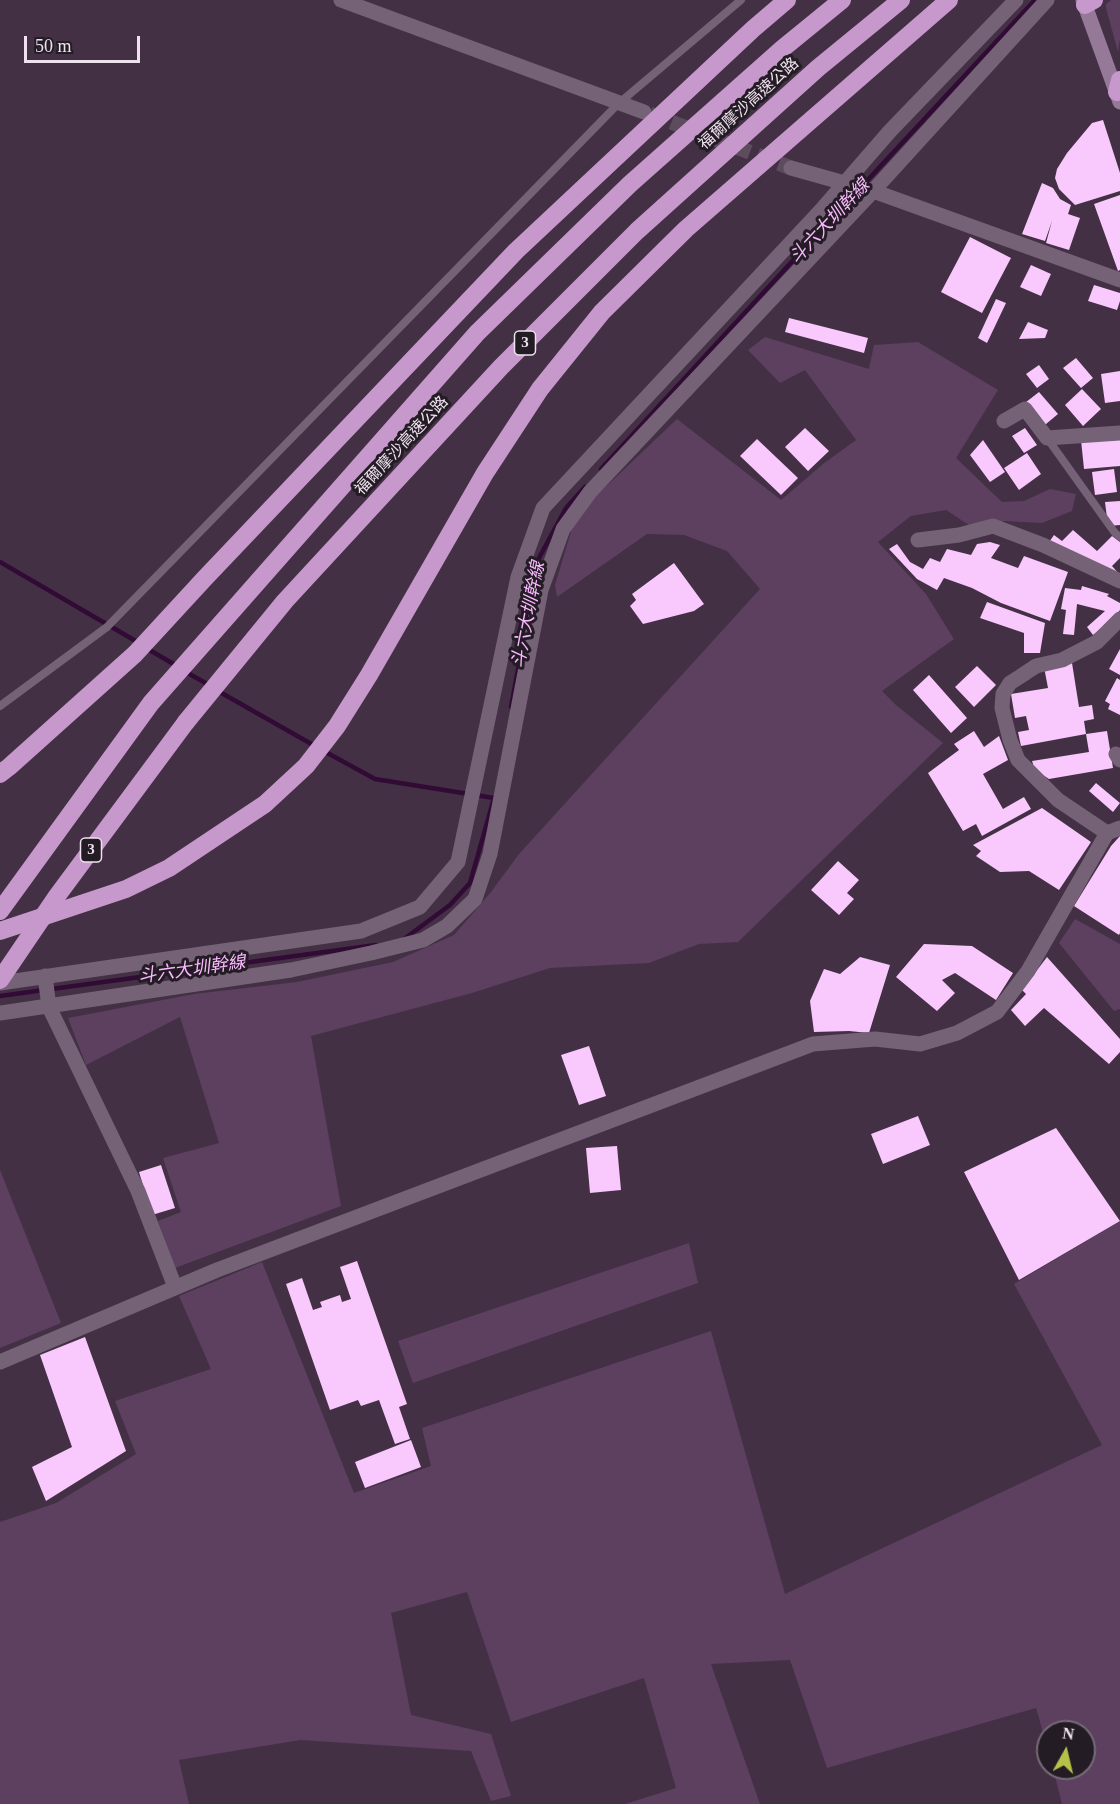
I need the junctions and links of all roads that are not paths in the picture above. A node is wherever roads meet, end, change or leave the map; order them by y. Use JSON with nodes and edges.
{"nodes":[{"id":1,"x":341,"y":0,"type":"edge"},
{"id":2,"x":741,"y":0,"type":"edge"},
{"id":3,"x":787,"y":0,"type":"edge"},
{"id":4,"x":843,"y":0,"type":"edge"},
{"id":5,"x":901,"y":0,"type":"edge"},
{"id":6,"x":949,"y":0,"type":"edge"},
{"id":7,"x":1016,"y":0,"type":"edge"},
{"id":8,"x":1047,"y":0,"type":"edge"},
{"id":9,"x":1087,"y":2,"type":"edge"},
{"id":10,"x":1119,"y":91,"type":"edge"},
{"id":11,"x":618,"y":104,"type":"junction"},
{"id":12,"x":644,"y":112,"type":"tunnel mouth"},
{"id":13,"x":791,"y":168,"type":"tunnel mouth"},
{"id":14,"x":843,"y":183,"type":"junction"},
{"id":15,"x":873,"y":191,"type":"junction"},
{"id":16,"x":1120,"y":280,"type":"edge"},
{"id":17,"x":1004,"y":421,"type":"dead end"},
{"id":18,"x":1120,"y":433,"type":"edge"},
{"id":19,"x":1047,"y":438,"type":"junction"},
{"id":20,"x":1120,"y":537,"type":"edge"},
{"id":21,"x":918,"y":540,"type":"dead end"},
{"id":22,"x":1120,"y":581,"type":"edge"},
{"id":23,"x":1120,"y":619,"type":"edge"},
{"id":24,"x":0,"y":706,"type":"edge"},
{"id":25,"x":0,"y":774,"type":"edge"},
{"id":26,"x":1114,"y":830,"type":"edge"},
{"id":27,"x":0,"y":911,"type":"edge"},
{"id":28,"x":0,"y":931,"type":"edge"},
{"id":29,"x":45,"y":976,"type":"junction"},
{"id":30,"x":0,"y":981,"type":"edge"},
{"id":31,"x":50,"y":1007,"type":"junction"},
{"id":32,"x":0,"y":1013,"type":"edge"},
{"id":33,"x":175,"y":1287,"type":"junction"},
{"id":34,"x":0,"y":1362,"type":"edge"}],
"edges":[{"from":1,"to":11,"type":"street"},
{"from":2,"to":11,"type":"lane"},
{"from":3,"to":25,"type":"highway"},
{"from":4,"to":27,"type":"highway","name":"福爾摩沙高速公路","number":"3"},
{"from":5,"to":30,"type":"highway","name":"福爾摩沙高速公路","number":"3","bridge":true},
{"from":6,"to":28,"type":"highway"},
{"from":7,"to":14,"type":"street"},
{"from":8,"to":15,"type":"street"},
{"from":9,"to":10,"type":"main road"},
{"from":11,"to":12,"type":"street"},
{"from":11,"to":24,"type":"lane"},
{"from":13,"to":14,"type":"street"},
{"from":14,"to":15,"type":"street"},
{"from":14,"to":29,"type":"street"},
{"from":15,"to":16,"type":"street"},
{"from":15,"to":31,"type":"street"},
{"from":17,"to":19,"type":"street"},
{"from":18,"to":19,"type":"street"},
{"from":19,"to":20,"type":"lane"},
{"from":21,"to":22,"type":"street"},
{"from":23,"to":26,"type":"street"},
{"from":26,"to":33,"type":"street"},
{"from":29,"to":30,"type":"street"},
{"from":29,"to":31,"type":"street"},
{"from":31,"to":32,"type":"street"},
{"from":31,"to":33,"type":"street"},
{"from":33,"to":34,"type":"street"}]}
